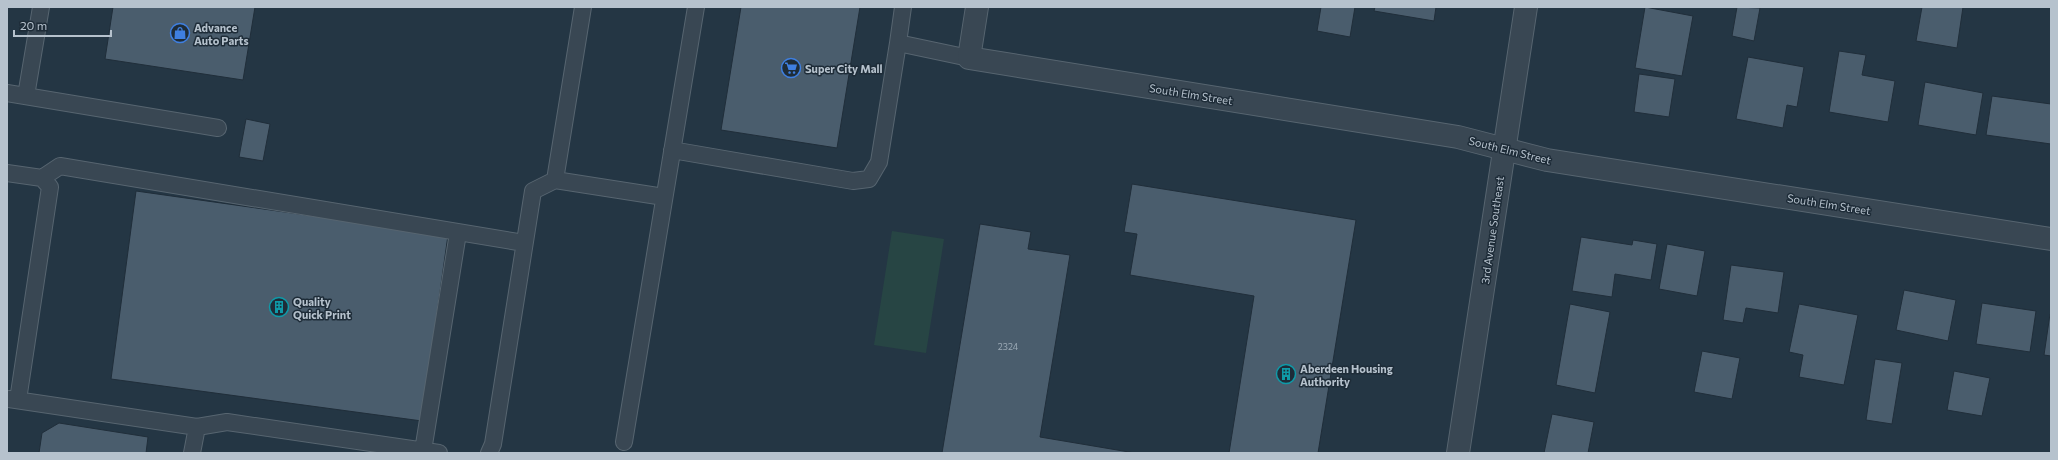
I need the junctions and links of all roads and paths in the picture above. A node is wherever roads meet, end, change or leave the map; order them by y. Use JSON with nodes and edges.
{"nodes":[{"id":1,"x":41,"y":7,"type":"edge"},
{"id":2,"x":583,"y":7,"type":"edge"},
{"id":3,"x":696,"y":7,"type":"edge"},
{"id":4,"x":903,"y":7,"type":"edge"},
{"id":5,"x":977,"y":7,"type":"edge"},
{"id":6,"x":1526,"y":7,"type":"edge"},
{"id":7,"x":898,"y":43,"type":"junction"},
{"id":8,"x":969,"y":58,"type":"junction"},
{"id":9,"x":7,"y":93,"type":"edge"},
{"id":10,"x":26,"y":96,"type":"junction"},
{"id":11,"x":218,"y":128,"type":"dead end"},
{"id":12,"x":1504,"y":148,"type":"junction"},
{"id":13,"x":672,"y":150,"type":"junction"},
{"id":14,"x":7,"y":173,"type":"edge"},
{"id":15,"x":42,"y":178,"type":"junction"},
{"id":16,"x":555,"y":180,"type":"junction"},
{"id":17,"x":664,"y":197,"type":"junction"},
{"id":18,"x":458,"y":233,"type":"junction"},
{"id":19,"x":2051,"y":239,"type":"edge"},
{"id":20,"x":524,"y":243,"type":"junction"},
{"id":21,"x":12,"y":399,"type":"edge"},
{"id":22,"x":197,"y":427,"type":"junction"},
{"id":23,"x":624,"y":442,"type":"dead end"},
{"id":24,"x":431,"y":452,"type":"edge"},
{"id":25,"x":192,"y":453,"type":"edge"},
{"id":26,"x":489,"y":453,"type":"edge"},
{"id":27,"x":1458,"y":453,"type":"edge"}],
"edges":[{"from":1,"to":10,"type":"lane"},
{"from":2,"to":16,"type":"lane"},
{"from":3,"to":13,"type":"lane"},
{"from":4,"to":7,"type":"lane"},
{"from":5,"to":8,"type":"street"},
{"from":6,"to":12,"type":"street","name":"3rd Avenue Southeast"},
{"from":7,"to":8,"type":"lane"},
{"from":7,"to":13,"type":"lane"},
{"from":8,"to":12,"type":"street","name":"South Elm Street"},
{"from":9,"to":10,"type":"lane"},
{"from":10,"to":11,"type":"lane"},
{"from":12,"to":19,"type":"street","name":"South Elm Street"},
{"from":12,"to":27,"type":"street","name":"3rd Avenue Southeast"},
{"from":13,"to":17,"type":"lane"},
{"from":14,"to":15,"type":"lane"},
{"from":15,"to":18,"type":"lane"},
{"from":15,"to":21,"type":"lane"},
{"from":16,"to":17,"type":"lane"},
{"from":16,"to":20,"type":"lane"},
{"from":17,"to":23,"type":"lane"},
{"from":18,"to":20,"type":"lane"},
{"from":18,"to":24,"type":"lane"},
{"from":20,"to":26,"type":"lane"},
{"from":21,"to":22,"type":"lane"},
{"from":22,"to":24,"type":"lane"},
{"from":22,"to":25,"type":"lane"}]}
